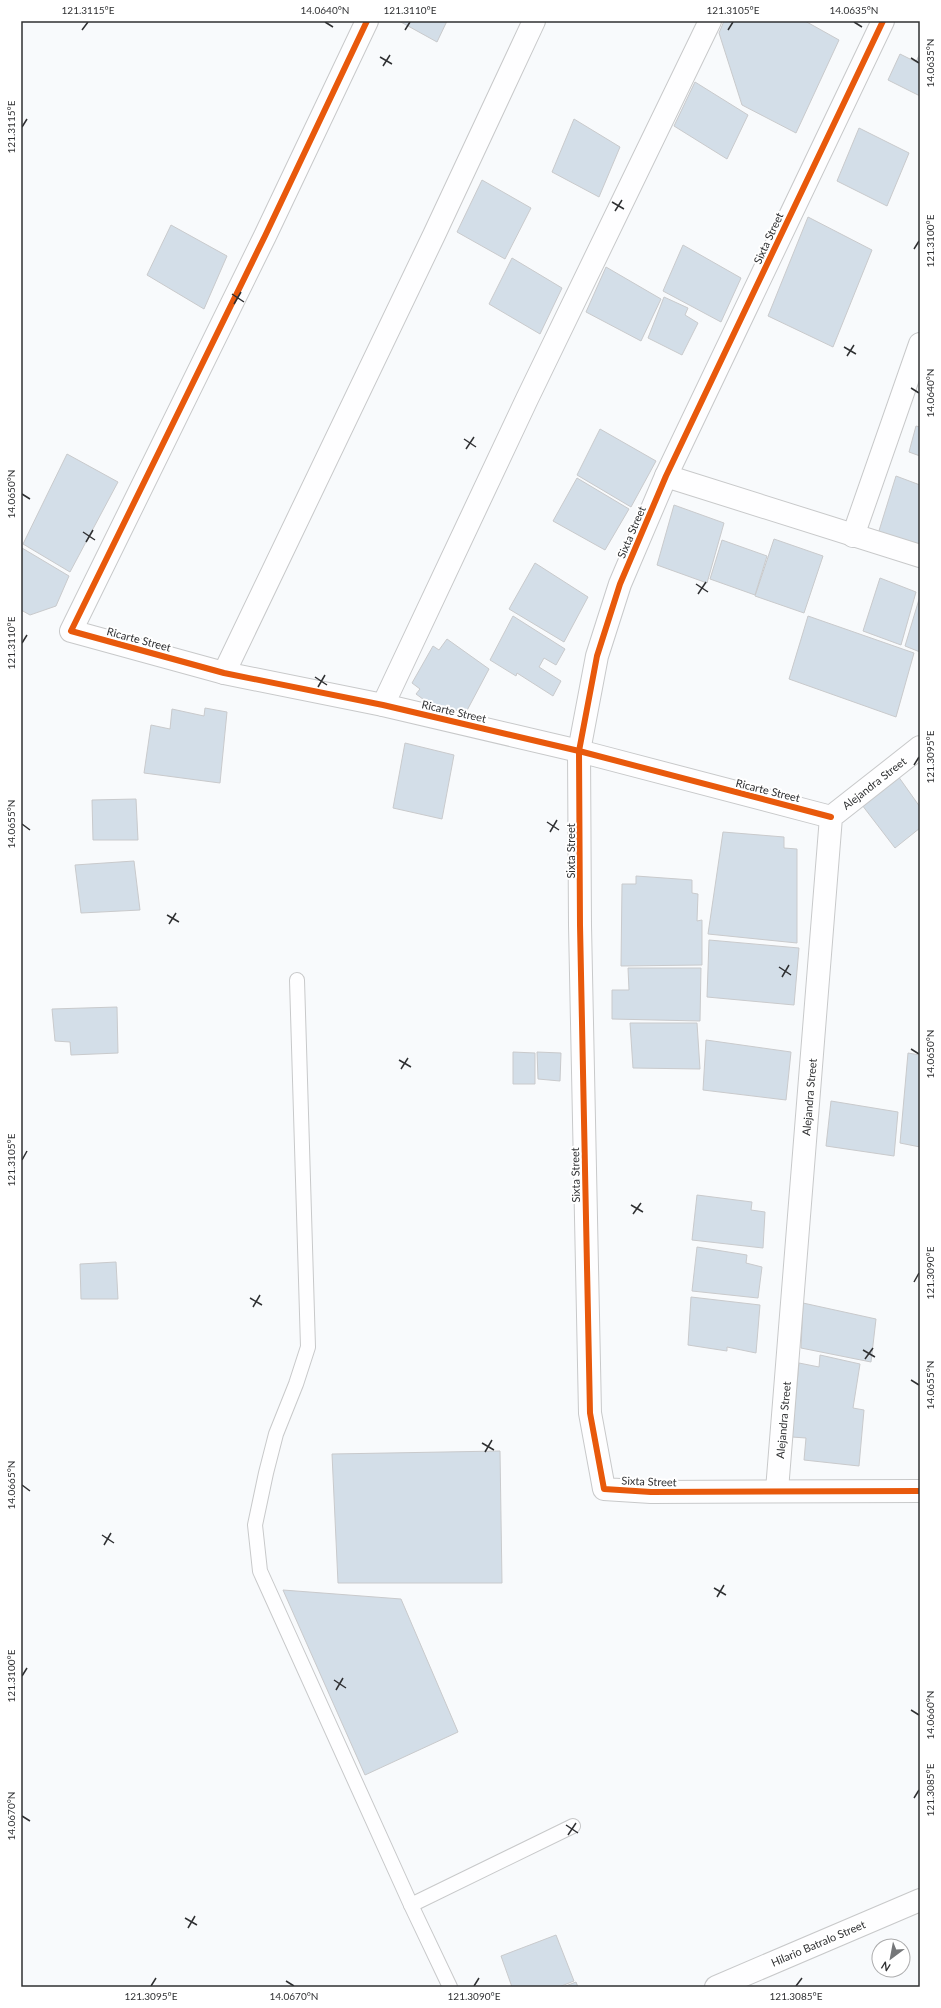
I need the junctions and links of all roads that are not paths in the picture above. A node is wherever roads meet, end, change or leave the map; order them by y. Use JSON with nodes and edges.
{"nodes":[{"id":1,"x":367,"y":21,"type":"edge"},
{"id":2,"x":534,"y":21,"type":"edge"},
{"id":3,"x":710,"y":21,"type":"edge"},
{"id":4,"x":883,"y":21,"type":"edge"},
{"id":5,"x":920,"y":344,"type":"edge"},
{"id":6,"x":666,"y":476,"type":"junction"},
{"id":7,"x":853,"y":536,"type":"junction"},
{"id":8,"x":920,"y":556,"type":"edge"},
{"id":9,"x":224,"y":673,"type":"junction"},
{"id":10,"x":383,"y":705,"type":"junction"},
{"id":11,"x":920,"y":747,"type":"edge"},
{"id":12,"x":579,"y":751,"type":"junction"},
{"id":13,"x":831,"y":816,"type":"junction"},
{"id":14,"x":297,"y":980,"type":"dead end"},
{"id":15,"x":777,"y":1490,"type":"junction"},
{"id":16,"x":920,"y":1491,"type":"edge"},
{"id":17,"x":573,"y":1826,"type":"dead end"},
{"id":18,"x":920,"y":1900,"type":"edge"},
{"id":19,"x":410,"y":1905,"type":"junction"},
{"id":20,"x":450,"y":1987,"type":"edge"},
{"id":21,"x":716,"y":1987,"type":"edge"}],
"edges":[{"from":1,"to":9,"type":"street","name":"Ricarte Street"},
{"from":2,"to":9,"type":"street"},
{"from":3,"to":10,"type":"street"},
{"from":4,"to":6,"type":"street","name":"Sixta Street"},
{"from":5,"to":7,"type":"street"},
{"from":6,"to":7,"type":"street"},
{"from":6,"to":12,"type":"street","name":"Sixta Street"},
{"from":7,"to":8,"type":"street"},
{"from":9,"to":10,"type":"street","name":"Ricarte Street"},
{"from":10,"to":12,"type":"street","name":"Ricarte Street"},
{"from":11,"to":13,"type":"street","name":"Alejandra Street"},
{"from":12,"to":13,"type":"street","name":"Ricarte Street"},
{"from":12,"to":15,"type":"street","name":"Sixta Street"},
{"from":13,"to":15,"type":"street","name":"Alejandra Street"},
{"from":14,"to":19,"type":"lane"},
{"from":15,"to":16,"type":"street","name":"Sixta Street"},
{"from":17,"to":19,"type":"lane"},
{"from":18,"to":21,"type":"street","name":"Hilario Batralo Street"},
{"from":19,"to":20,"type":"lane"}]}
